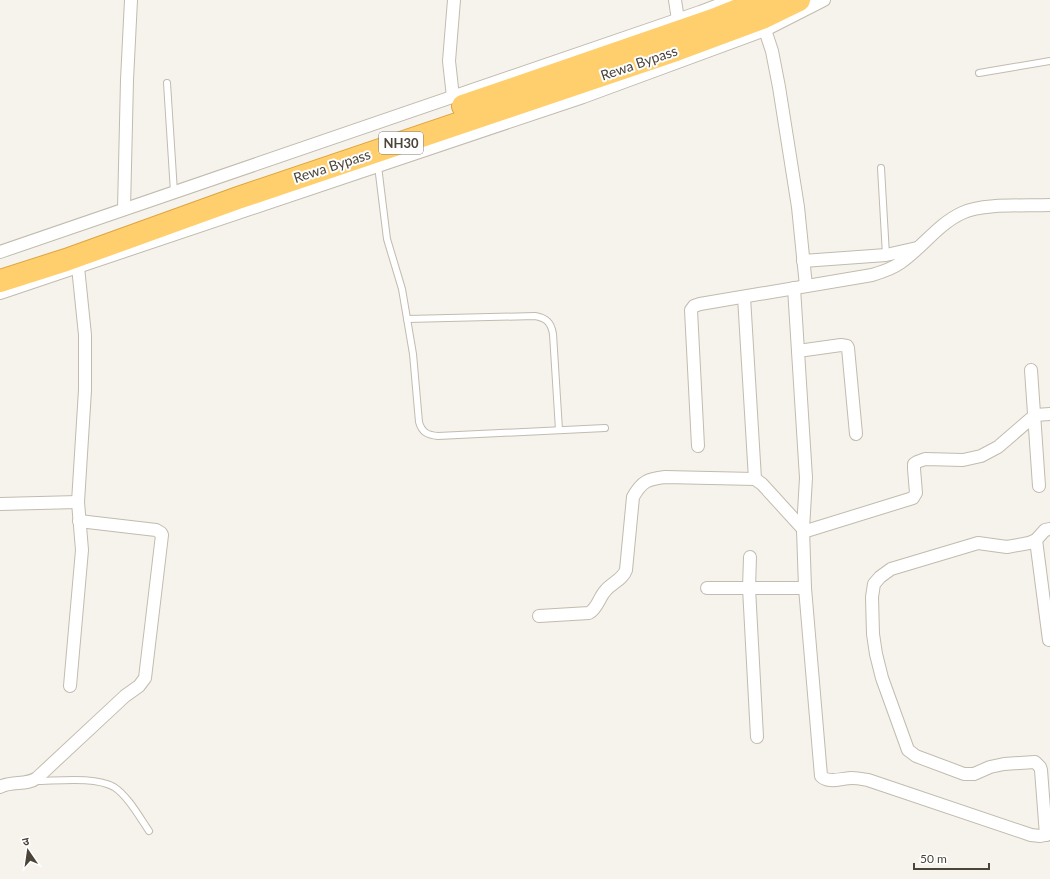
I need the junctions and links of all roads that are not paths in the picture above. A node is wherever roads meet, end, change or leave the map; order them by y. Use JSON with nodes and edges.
{"nodes":[{"id":1,"x":131,"y":0,"type":"edge"},
{"id":2,"x":454,"y":0,"type":"edge"},
{"id":3,"x":676,"y":0,"type":"edge"},
{"id":4,"x":732,"y":0,"type":"edge"},
{"id":5,"x":762,"y":0,"type":"edge"},
{"id":6,"x":799,"y":0,"type":"edge"},
{"id":7,"x":824,"y":0,"type":"edge"},
{"id":8,"x":678,"y":20,"type":"junction"},
{"id":9,"x":766,"y":30,"type":"junction"},
{"id":10,"x":1050,"y":61,"type":"edge"},
{"id":11,"x":979,"y":73,"type":"dead end"},
{"id":12,"x":168,"y":83,"type":"dead end"},
{"id":13,"x":453,"y":97,"type":"junction"},
{"id":14,"x":378,"y":166,"type":"junction"},
{"id":15,"x":881,"y":168,"type":"dead end"},
{"id":16,"x":174,"y":192,"type":"junction"},
{"id":17,"x":1050,"y":205,"type":"edge"},
{"id":18,"x":124,"y":209,"type":"junction"},
{"id":19,"x":917,"y":248,"type":"junction"},
{"id":20,"x":0,"y":252,"type":"edge"},
{"id":21,"x":886,"y":255,"type":"junction"},
{"id":22,"x":803,"y":261,"type":"junction"},
{"id":23,"x":78,"y":267,"type":"junction"},
{"id":24,"x":2,"y":281,"type":"edge"},
{"id":25,"x":806,"y":286,"type":"junction"},
{"id":26,"x":794,"y":288,"type":"junction"},
{"id":27,"x":744,"y":297,"type":"junction"},
{"id":28,"x":407,"y":319,"type":"junction"},
{"id":29,"x":798,"y":351,"type":"junction"},
{"id":30,"x":1032,"y":370,"type":"dead end"},
{"id":31,"x":1050,"y":414,"type":"edge"},
{"id":32,"x":1034,"y":415,"type":"junction"},
{"id":33,"x":605,"y":428,"type":"dead end"},
{"id":34,"x":559,"y":430,"type":"junction"},
{"id":35,"x":856,"y":434,"type":"dead end"},
{"id":36,"x":698,"y":446,"type":"dead end"},
{"id":37,"x":755,"y":479,"type":"junction"},
{"id":38,"x":1039,"y":486,"type":"dead end"},
{"id":39,"x":78,"y":502,"type":"junction"},
{"id":40,"x":0,"y":504,"type":"edge"},
{"id":41,"x":79,"y":521,"type":"junction"},
{"id":42,"x":1050,"y":529,"type":"edge"},
{"id":43,"x":803,"y":531,"type":"junction"},
{"id":44,"x":1036,"y":540,"type":"junction"},
{"id":45,"x":750,"y":557,"type":"dead end"},
{"id":46,"x":707,"y":588,"type":"dead end"},
{"id":47,"x":750,"y":588,"type":"junction"},
{"id":48,"x":805,"y":588,"type":"junction"},
{"id":49,"x":539,"y":616,"type":"dead end"},
{"id":50,"x":1049,"y":640,"type":"edge"},
{"id":51,"x":70,"y":686,"type":"dead end"},
{"id":52,"x":757,"y":737,"type":"dead end"},
{"id":53,"x":33,"y":781,"type":"junction"},
{"id":54,"x":0,"y":788,"type":"edge"},
{"id":55,"x":149,"y":831,"type":"dead end"},
{"id":56,"x":1048,"y":835,"type":"edge"}],
"edges":[{"from":1,"to":18,"type":"street"},
{"from":2,"to":13,"type":"street"},
{"from":3,"to":8,"type":"street"},
{"from":4,"to":8,"type":"street"},
{"from":5,"to":24,"type":"highway","name":"Rewa Bypass","number":"NH30"},
{"from":6,"to":24,"type":"highway","name":"Rewa Bypass","number":"NH30"},
{"from":7,"to":9,"type":"street"},
{"from":8,"to":13,"type":"street"},
{"from":9,"to":14,"type":"street"},
{"from":9,"to":22,"type":"street"},
{"from":10,"to":11,"type":"lane"},
{"from":12,"to":16,"type":"lane"},
{"from":13,"to":16,"type":"street"},
{"from":14,"to":23,"type":"street"},
{"from":14,"to":28,"type":"lane"},
{"from":15,"to":21,"type":"lane"},
{"from":16,"to":18,"type":"street"},
{"from":17,"to":19,"type":"street"},
{"from":18,"to":20,"type":"street"},
{"from":19,"to":21,"type":"street"},
{"from":19,"to":25,"type":"street"},
{"from":21,"to":22,"type":"street"},
{"from":22,"to":25,"type":"street"},
{"from":23,"to":24,"type":"street"},
{"from":23,"to":39,"type":"street"},
{"from":25,"to":26,"type":"street"},
{"from":26,"to":27,"type":"street"},
{"from":26,"to":29,"type":"street"},
{"from":27,"to":36,"type":"street"},
{"from":27,"to":37,"type":"street"},
{"from":28,"to":34,"type":"lane"},
{"from":28,"to":34,"type":"lane"},
{"from":29,"to":35,"type":"street"},
{"from":29,"to":43,"type":"street"},
{"from":30,"to":32,"type":"street"},
{"from":31,"to":32,"type":"street"},
{"from":32,"to":38,"type":"street"},
{"from":32,"to":43,"type":"street"},
{"from":33,"to":34,"type":"lane"},
{"from":37,"to":43,"type":"street"},
{"from":37,"to":49,"type":"street"},
{"from":39,"to":40,"type":"street"},
{"from":39,"to":41,"type":"street"},
{"from":41,"to":51,"type":"street"},
{"from":41,"to":53,"type":"street"},
{"from":42,"to":44,"type":"street"},
{"from":43,"to":48,"type":"street"},
{"from":44,"to":50,"type":"street"},
{"from":44,"to":56,"type":"street"},
{"from":45,"to":47,"type":"street"},
{"from":46,"to":47,"type":"street"},
{"from":47,"to":48,"type":"street"},
{"from":47,"to":52,"type":"street"},
{"from":48,"to":56,"type":"street"},
{"from":53,"to":54,"type":"street"},
{"from":53,"to":55,"type":"lane"}]}
